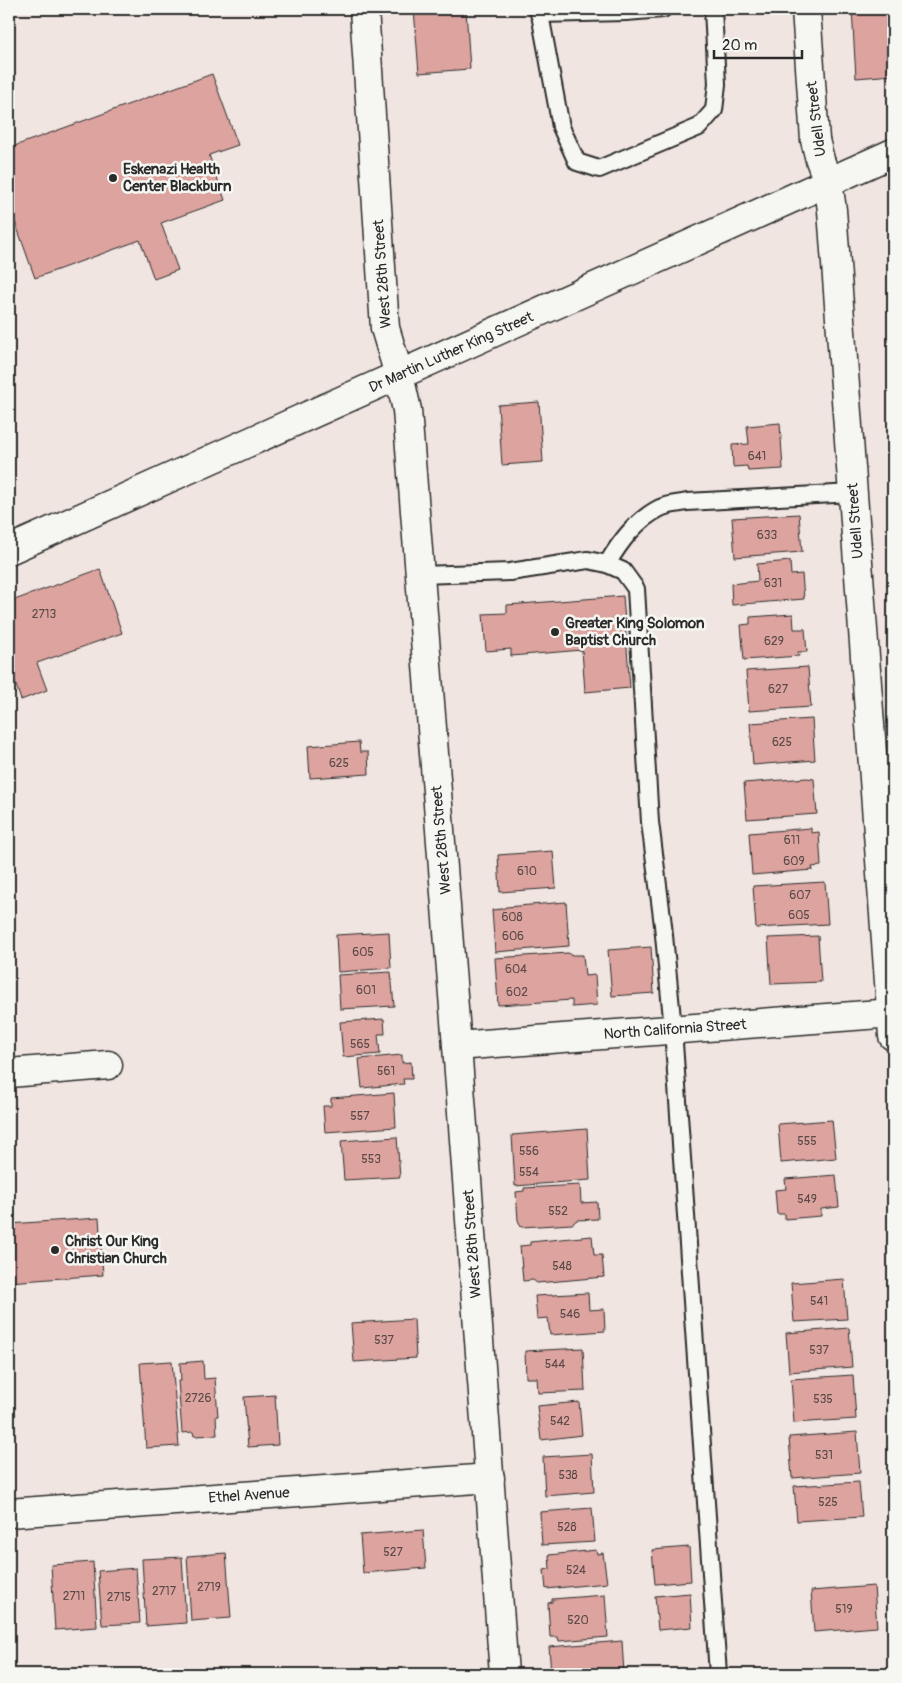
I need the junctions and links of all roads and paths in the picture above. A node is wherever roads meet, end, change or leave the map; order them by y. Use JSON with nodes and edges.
{"nodes":[{"id":1,"x":364,"y":9,"type":"edge"},
{"id":2,"x":663,"y":9,"type":"edge"},
{"id":3,"x":713,"y":9,"type":"edge"},
{"id":4,"x":806,"y":9,"type":"edge"},
{"id":5,"x":539,"y":11,"type":"edge"},
{"id":6,"x":893,"y":153,"type":"edge"},
{"id":7,"x":828,"y":182,"type":"junction"},
{"id":8,"x":399,"y":375,"type":"junction"},
{"id":9,"x":853,"y":493,"type":"junction"},
{"id":10,"x":9,"y":550,"type":"edge"},
{"id":11,"x":607,"y":564,"type":"junction"},
{"id":12,"x":420,"y":575,"type":"junction"},
{"id":13,"x":893,"y":1020,"type":"edge"},
{"id":14,"x":673,"y":1030,"type":"junction"},
{"id":15,"x":457,"y":1046,"type":"junction"},
{"id":16,"x":108,"y":1065,"type":"dead end"},
{"id":17,"x":9,"y":1073,"type":"edge"},
{"id":18,"x":490,"y":1478,"type":"junction"},
{"id":19,"x":9,"y":1513,"type":"edge"},
{"id":20,"x":504,"y":1674,"type":"edge"},
{"id":21,"x":718,"y":1674,"type":"edge"}],
"edges":[{"from":1,"to":8,"type":"street","name":"West 28th Street"},
{"from":2,"to":5,"type":"lane"},
{"from":3,"to":5,"type":"lane"},
{"from":4,"to":7,"type":"street","name":"Udell Street"},
{"from":6,"to":7,"type":"street","name":"Dr Martin Luther King Street"},
{"from":7,"to":8,"type":"street","name":"Dr Martin Luther King Street"},
{"from":7,"to":9,"type":"street","name":"Udell Street"},
{"from":8,"to":10,"type":"street","name":"Dr Martin Luther King Street"},
{"from":8,"to":12,"type":"street","name":"West 28th Street"},
{"from":9,"to":11,"type":"lane"},
{"from":9,"to":13,"type":"street","name":"Udell Street"},
{"from":11,"to":12,"type":"lane"},
{"from":11,"to":14,"type":"lane"},
{"from":12,"to":15,"type":"street","name":"West 28th Street"},
{"from":13,"to":14,"type":"street","name":"North California Street"},
{"from":14,"to":15,"type":"street","name":"North California Street"},
{"from":14,"to":21,"type":"lane"},
{"from":15,"to":18,"type":"street","name":"West 28th Street"},
{"from":16,"to":17,"type":"street"},
{"from":18,"to":19,"type":"street","name":"Ethel Avenue"},
{"from":18,"to":20,"type":"street","name":"West 28th Street"}]}
